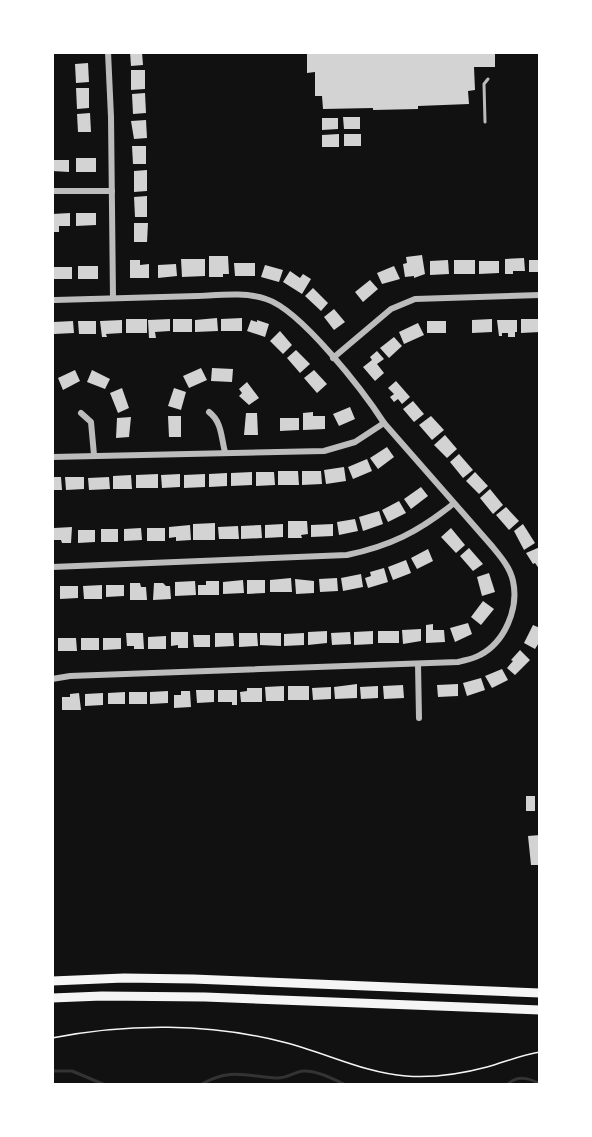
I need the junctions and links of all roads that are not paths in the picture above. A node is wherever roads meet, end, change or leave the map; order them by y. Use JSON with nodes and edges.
{"nodes":[{"id":1,"x":108,"y":52,"type":"edge"},
{"id":2,"x":488,"y":79,"type":"dead end"},
{"id":3,"x":485,"y":122,"type":"dead end"},
{"id":4,"x":52,"y":191,"type":"edge"},
{"id":5,"x":112,"y":191,"type":"junction"},
{"id":6,"x":540,"y":295,"type":"edge"},
{"id":7,"x":113,"y":298,"type":"junction"},
{"id":8,"x":52,"y":300,"type":"edge"},
{"id":9,"x":333,"y":358,"type":"junction"},
{"id":10,"x":209,"y":412,"type":"dead end"},
{"id":11,"x":81,"y":413,"type":"dead end"},
{"id":12,"x":384,"y":423,"type":"junction"},
{"id":13,"x":225,"y":452,"type":"junction"},
{"id":14,"x":94,"y":455,"type":"junction"},
{"id":15,"x":52,"y":457,"type":"edge"},
{"id":16,"x":453,"y":504,"type":"junction"},
{"id":17,"x":52,"y":567,"type":"edge"},
{"id":18,"x":418,"y":664,"type":"junction"},
{"id":19,"x":52,"y":679,"type":"edge"},
{"id":20,"x":419,"y":718,"type":"dead end"},
{"id":21,"x":52,"y":981,"type":"edge"},
{"id":22,"x":540,"y":993,"type":"edge"},
{"id":23,"x":52,"y":998,"type":"edge"},
{"id":24,"x":540,"y":1010,"type":"edge"}],
"edges":[{"from":1,"to":5,"type":"street"},
{"from":2,"to":3,"type":"lane"},
{"from":4,"to":5,"type":"street"},
{"from":5,"to":7,"type":"street"},
{"from":6,"to":9,"type":"street"},
{"from":7,"to":8,"type":"street"},
{"from":7,"to":9,"type":"street"},
{"from":9,"to":12,"type":"street"},
{"from":10,"to":13,"type":"street"},
{"from":11,"to":14,"type":"street"},
{"from":12,"to":13,"type":"street"},
{"from":12,"to":16,"type":"street"},
{"from":13,"to":14,"type":"street"},
{"from":14,"to":15,"type":"street"},
{"from":16,"to":17,"type":"street"},
{"from":16,"to":18,"type":"street"},
{"from":18,"to":19,"type":"street"},
{"from":18,"to":20,"type":"street"},
{"from":21,"to":22,"type":"main road"},
{"from":23,"to":24,"type":"main road"}]}
